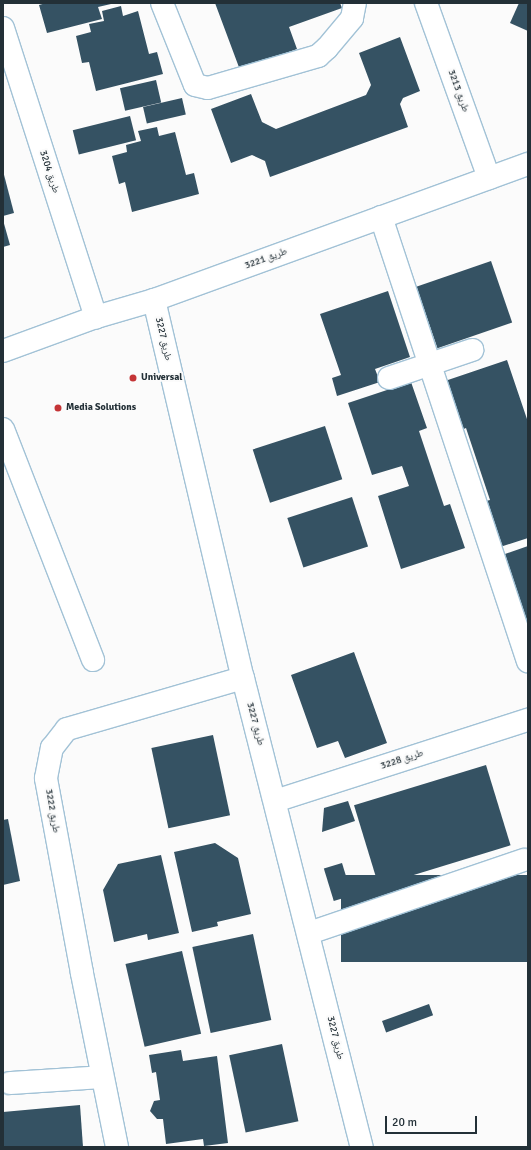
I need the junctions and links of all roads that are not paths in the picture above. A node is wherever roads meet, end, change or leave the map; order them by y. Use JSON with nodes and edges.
{"nodes":[{"id":1,"x":162,"y":3,"type":"edge"},
{"id":2,"x":355,"y":3,"type":"edge"},
{"id":3,"x":426,"y":3,"type":"edge"},
{"id":4,"x":3,"y":28,"type":"edge"},
{"id":5,"x":528,"y":164,"type":"edge"},
{"id":6,"x":489,"y":178,"type":"junction"},
{"id":7,"x":380,"y":217,"type":"junction"},
{"id":8,"x":154,"y":300,"type":"junction"},
{"id":9,"x":96,"y":317,"type":"junction"},
{"id":10,"x":472,"y":350,"type":"dead end"},
{"id":11,"x":3,"y":351,"type":"edge"},
{"id":12,"x":429,"y":364,"type":"junction"},
{"id":13,"x":389,"y":378,"type":"dead end"},
{"id":14,"x":3,"y":429,"type":"edge"},
{"id":15,"x":93,"y":660,"type":"dead end"},
{"id":16,"x":528,"y":661,"type":"edge"},
{"id":17,"x":243,"y":678,"type":"junction"},
{"id":18,"x":528,"y":720,"type":"edge"},
{"id":19,"x":275,"y":801,"type":"junction"},
{"id":20,"x":524,"y":860,"type":"dead end"},
{"id":21,"x":309,"y":933,"type":"junction"},
{"id":22,"x":102,"y":1077,"type":"junction"},
{"id":23,"x":10,"y":1083,"type":"dead end"},
{"id":24,"x":117,"y":1147,"type":"edge"},
{"id":25,"x":362,"y":1147,"type":"edge"}],
"edges":[{"from":1,"to":2,"type":"street"},
{"from":3,"to":6,"type":"street","name":"طريق 3213"},
{"from":4,"to":9,"type":"street","name":"طريق 3204"},
{"from":5,"to":6,"type":"street","name":"طريق 3221"},
{"from":6,"to":7,"type":"street","name":"طريق 3221"},
{"from":7,"to":8,"type":"street","name":"طريق 3221"},
{"from":7,"to":12,"type":"street"},
{"from":8,"to":9,"type":"street","name":"طريق 3221"},
{"from":8,"to":17,"type":"street","name":"طريق 3227"},
{"from":9,"to":11,"type":"street","name":"طريق 3221"},
{"from":10,"to":12,"type":"street"},
{"from":12,"to":13,"type":"street"},
{"from":12,"to":16,"type":"street"},
{"from":14,"to":15,"type":"street"},
{"from":17,"to":19,"type":"street","name":"طريق 3227"},
{"from":17,"to":22,"type":"street","name":"طريق 3222"},
{"from":18,"to":19,"type":"street","name":"طريق 3228"},
{"from":19,"to":21,"type":"street","name":"طريق 3227"},
{"from":20,"to":21,"type":"street"},
{"from":21,"to":25,"type":"street","name":"طريق 3227"},
{"from":22,"to":23,"type":"street"},
{"from":22,"to":24,"type":"street","name":"طريق 3222"}]}
